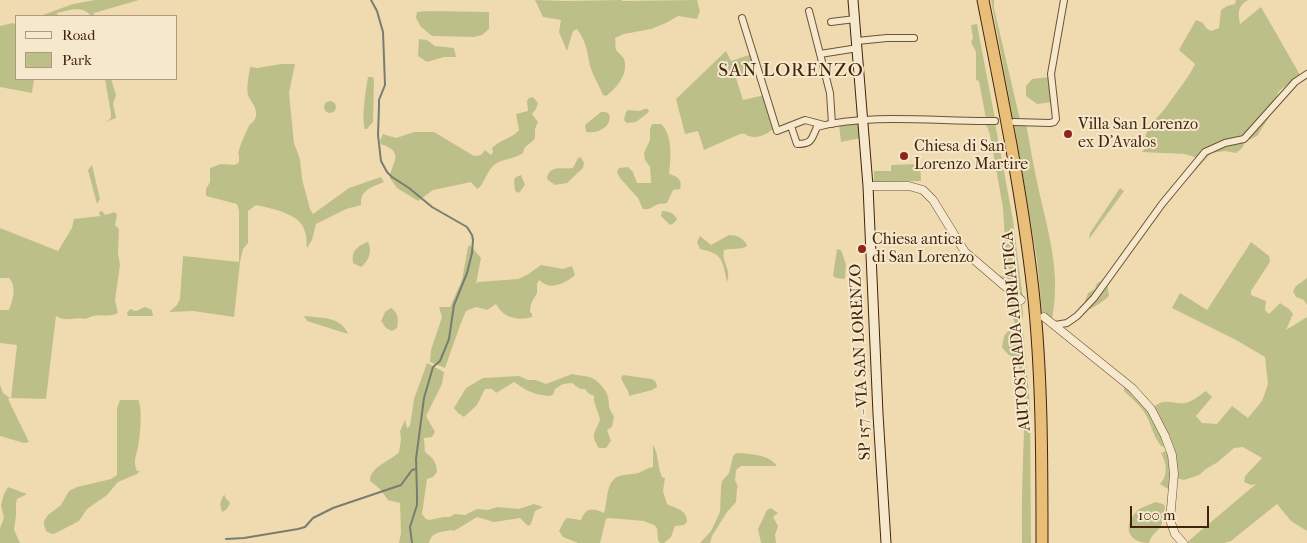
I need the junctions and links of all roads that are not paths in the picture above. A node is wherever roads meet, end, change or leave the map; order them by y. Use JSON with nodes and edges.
{"nodes":[{"id":1,"x":853,"y":0,"type":"edge"},
{"id":2,"x":976,"y":0,"type":"edge"},
{"id":3,"x":983,"y":0,"type":"edge"},
{"id":4,"x":1064,"y":0,"type":"edge"},
{"id":5,"x":810,"y":11,"type":"dead end"},
{"id":6,"x":742,"y":18,"type":"dead end"},
{"id":7,"x":855,"y":19,"type":"junction"},
{"id":8,"x":831,"y":22,"type":"dead end"},
{"id":9,"x":914,"y":38,"type":"dead end"},
{"id":10,"x":857,"y":44,"type":"junction"},
{"id":11,"x":820,"y":54,"type":"junction"},
{"id":12,"x":1307,"y":74,"type":"edge"},
{"id":13,"x":864,"y":121,"type":"junction"},
{"id":14,"x":995,"y":121,"type":"dead end"},
{"id":15,"x":1014,"y":122,"type":"dead end"},
{"id":16,"x":832,"y":124,"type":"junction"},
{"id":17,"x":824,"y":125,"type":"junction"},
{"id":18,"x":791,"y":126,"type":"junction"},
{"id":19,"x":868,"y":186,"type":"junction"},
{"id":20,"x":1021,"y":300,"type":"dead end"},
{"id":21,"x":1044,"y":317,"type":"dead end"},
{"id":22,"x":1055,"y":325,"type":"junction"},
{"id":23,"x":886,"y":543,"type":"edge"},
{"id":24,"x":1034,"y":543,"type":"edge"},
{"id":25,"x":1042,"y":543,"type":"edge"},
{"id":26,"x":1183,"y":543,"type":"edge"}],
"edges":[{"from":1,"to":7,"type":"main road","name":"SP 157 - VIA SAN LORENZO"},
{"from":2,"to":24,"type":"highway","name":"AUTOSTRADA ADRIATICA"},
{"from":3,"to":25,"type":"highway","name":"AUTOSTRADA ADRIATICA"},
{"from":4,"to":15,"type":"street"},
{"from":5,"to":11,"type":"street"},
{"from":6,"to":18,"type":"street"},
{"from":7,"to":8,"type":"street"},
{"from":7,"to":10,"type":"main road","name":"SP 157 - VIA SAN LORENZO"},
{"from":9,"to":10,"type":"street"},
{"from":10,"to":11,"type":"street"},
{"from":10,"to":13,"type":"main road","name":"SP 157 - VIA SAN LORENZO"},
{"from":11,"to":16,"type":"street"},
{"from":12,"to":22,"type":"street"},
{"from":13,"to":14,"type":"street"},
{"from":13,"to":16,"type":"street"},
{"from":13,"to":19,"type":"main road","name":"SP 157 - VIA SAN LORENZO"},
{"from":16,"to":17,"type":"street"},
{"from":17,"to":18,"type":"street"},
{"from":17,"to":18,"type":"street"},
{"from":19,"to":20,"type":"street"},
{"from":19,"to":23,"type":"main road","name":"SP 157 - VIA SAN LORENZO"},
{"from":21,"to":22,"type":"street"},
{"from":22,"to":26,"type":"street"}]}
